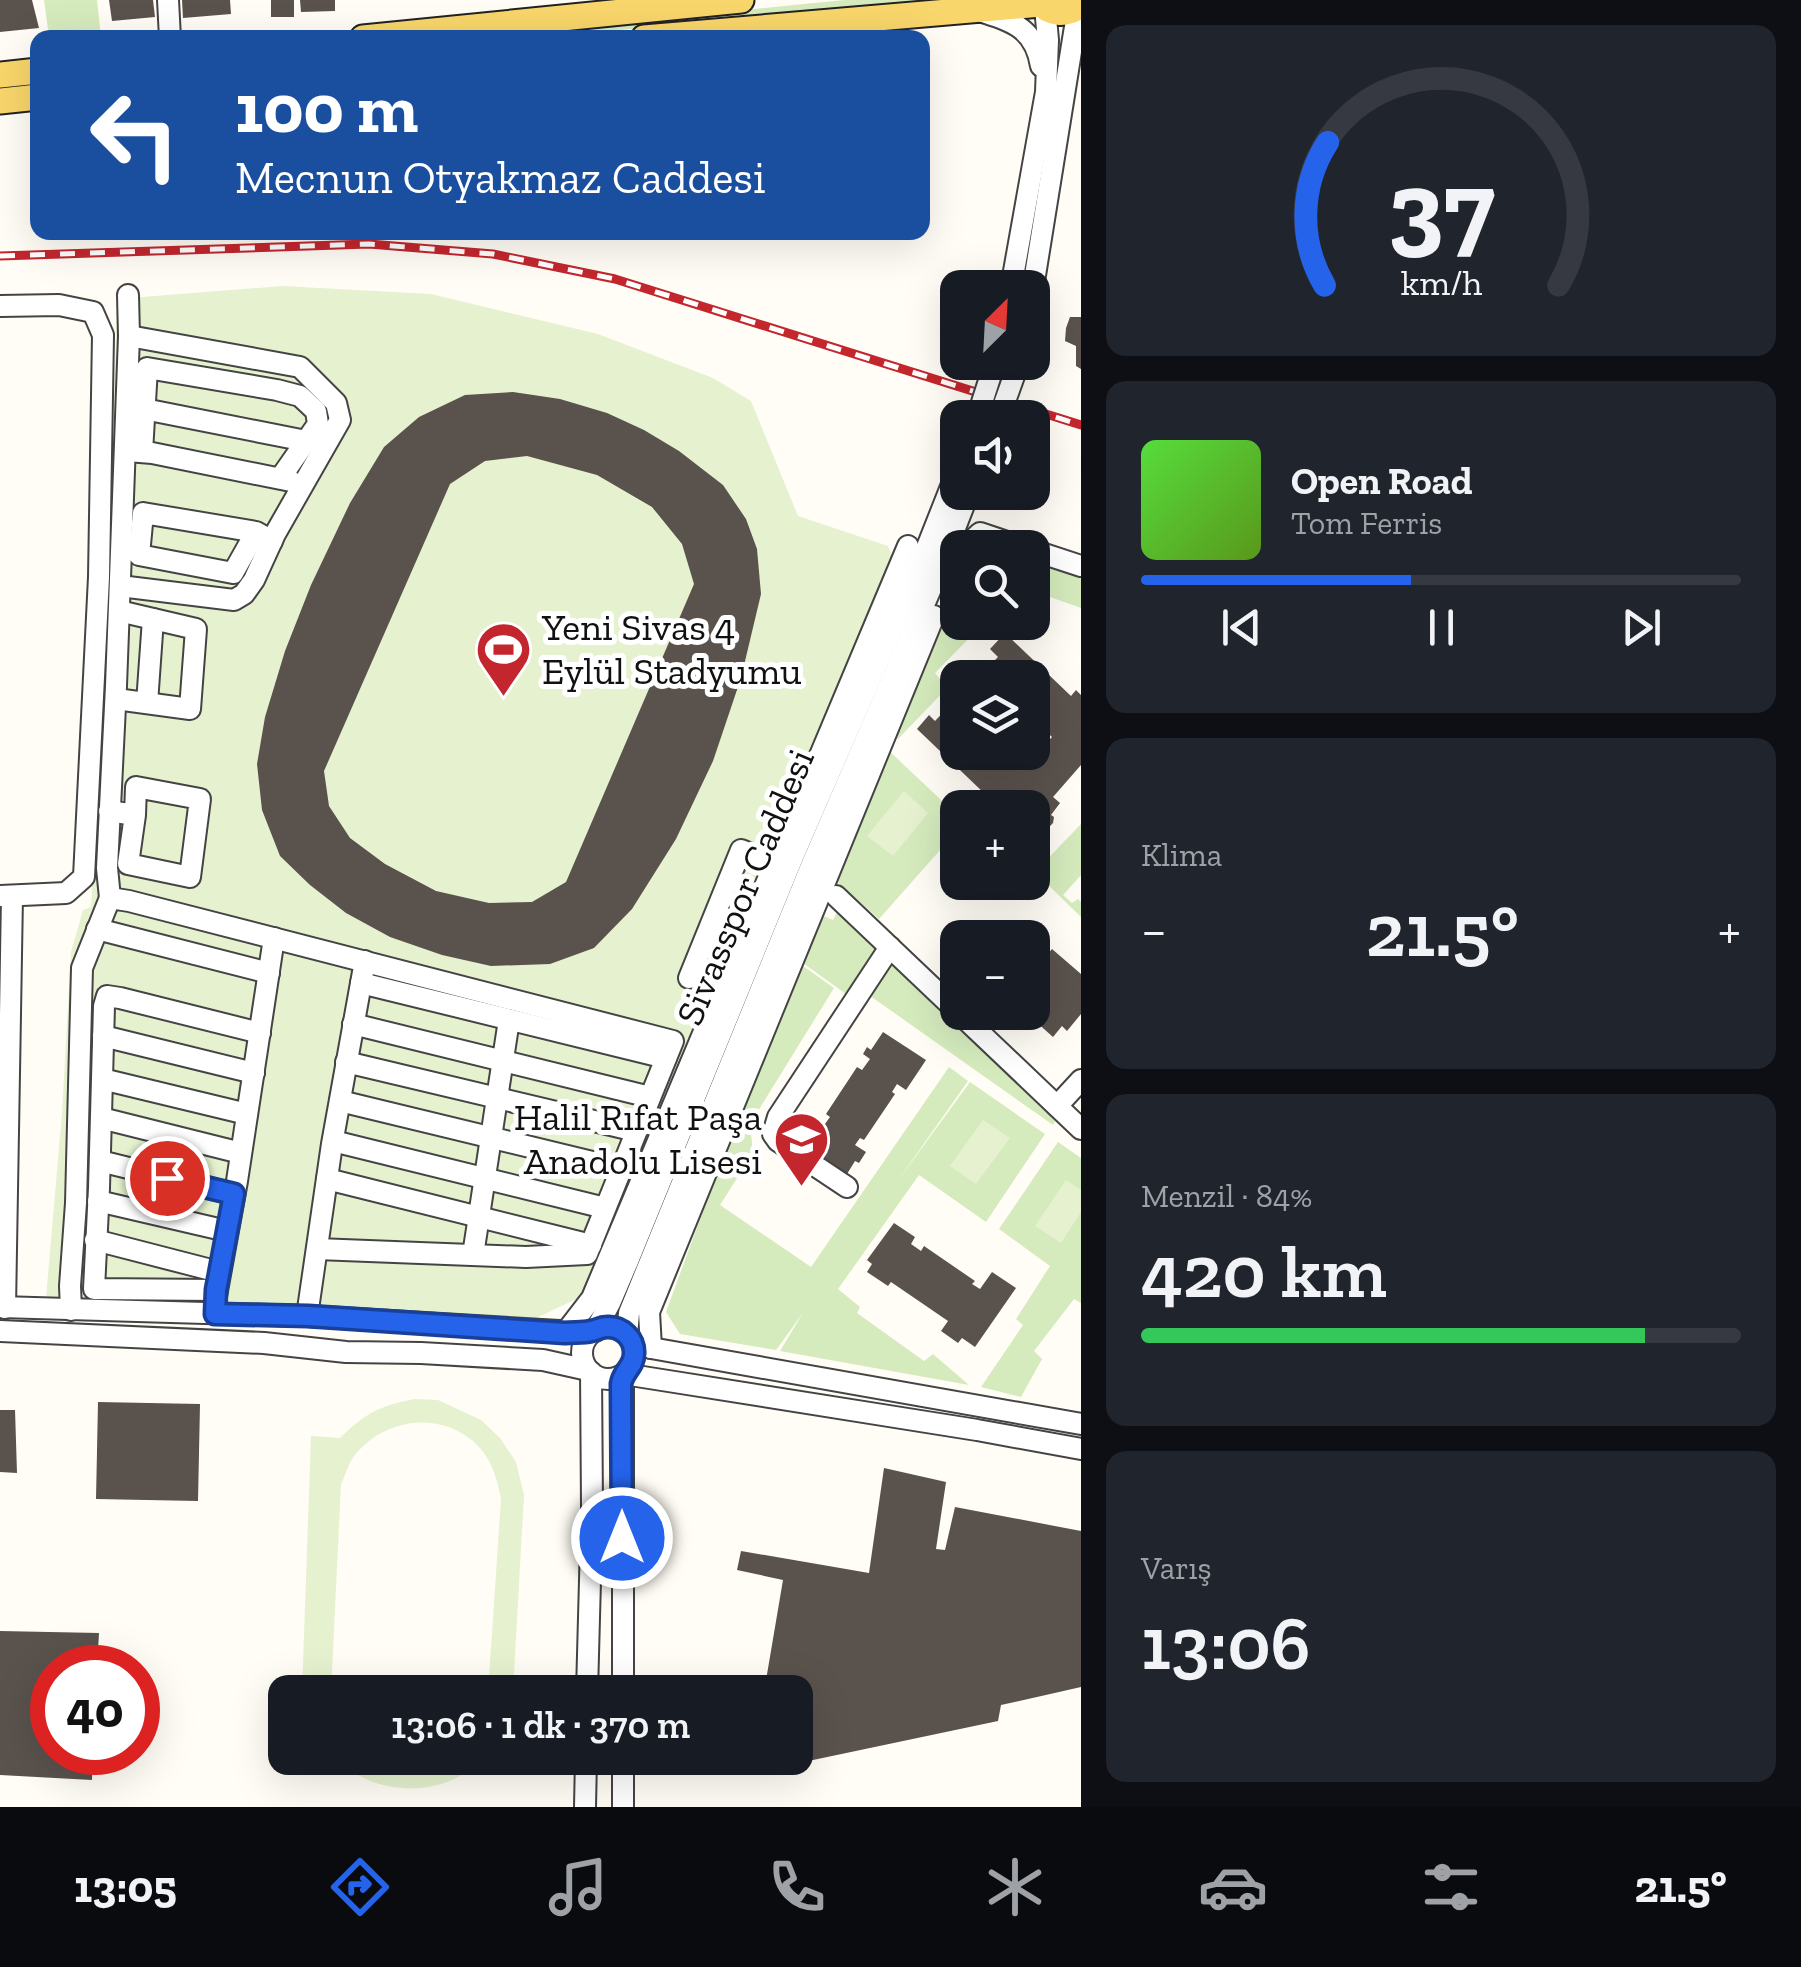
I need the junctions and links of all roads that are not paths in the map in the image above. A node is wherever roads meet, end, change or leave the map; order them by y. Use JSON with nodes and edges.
{"nodes":[{"id":1,"x":168,"y":0,"type":"edge"},
{"id":2,"x":741,"y":0,"type":"edge"},
{"id":3,"x":1041,"y":4,"type":"edge"},
{"id":4,"x":1079,"y":6,"type":"edge"},
{"id":5,"x":972,"y":9,"type":"junction"},
{"id":6,"x":538,"y":10,"type":"edge"},
{"id":7,"x":170,"y":30,"type":"edge"},
{"id":8,"x":413,"y":30,"type":"edge"},
{"id":9,"x":734,"y":30,"type":"edge"},
{"id":10,"x":1081,"y":70,"type":"edge"},
{"id":11,"x":30,"y":72,"type":"edge"},
{"id":12,"x":0,"y":75,"type":"edge"},
{"id":13,"x":1055,"y":94,"type":"junction"},
{"id":14,"x":30,"y":98,"type":"edge"},
{"id":15,"x":0,"y":101,"type":"edge"},
{"id":16,"x":1032,"y":230,"type":"junction"},
{"id":17,"x":1018,"y":270,"type":"edge"},
{"id":18,"x":1032,"y":270,"type":"edge"},
{"id":19,"x":128,"y":295,"type":"dead end"},
{"id":20,"x":0,"y":306,"type":"edge"},
{"id":21,"x":128,"y":336,"type":"junction"},
{"id":22,"x":144,"y":410,"type":"junction"},
{"id":23,"x":306,"y":441,"type":"junction"},
{"id":24,"x":133,"y":451,"type":"junction"},
{"id":25,"x":281,"y":477,"type":"junction"},
{"id":26,"x":303,"y":485,"type":"junction"},
{"id":27,"x":946,"y":510,"type":"edge"},
{"id":28,"x":960,"y":510,"type":"edge"},
{"id":29,"x":264,"y":536,"type":"junction"},
{"id":30,"x":908,"y":546,"type":"dead end"},
{"id":31,"x":1050,"y":556,"type":"edge"},
{"id":32,"x":1081,"y":566,"type":"edge"},
{"id":33,"x":927,"y":573,"type":"junction"},
{"id":34,"x":120,"y":586,"type":"junction"},
{"id":35,"x":940,"y":602,"type":"edge"},
{"id":36,"x":119,"y":611,"type":"junction"},
{"id":37,"x":152,"y":619,"type":"junction"},
{"id":38,"x":116,"y":699,"type":"junction"},
{"id":39,"x":147,"y":703,"type":"junction"},
{"id":40,"x":109,"y":811,"type":"junction"},
{"id":41,"x":135,"y":815,"type":"junction"},
{"id":42,"x":774,"y":863,"type":"junction"},
{"id":43,"x":6,"y":896,"type":"edge"},
{"id":44,"x":836,"y":896,"type":"dead end"},
{"id":45,"x":110,"y":898,"type":"junction"},
{"id":46,"x":96,"y":929,"type":"junction"},
{"id":47,"x":274,"y":938,"type":"junction"},
{"id":48,"x":890,"y":947,"type":"junction"},
{"id":49,"x":365,"y":961,"type":"junction"},
{"id":50,"x":269,"y":973,"type":"junction"},
{"id":51,"x":690,"y":978,"type":"dead end"},
{"id":52,"x":361,"y":983,"type":"junction"},
{"id":53,"x":940,"y":995,"type":"edge"},
{"id":54,"x":509,"y":1020,"type":"junction"},
{"id":55,"x":353,"y":1024,"type":"junction"},
{"id":56,"x":977,"y":1030,"type":"edge"},
{"id":57,"x":260,"y":1033,"type":"junction"},
{"id":58,"x":103,"y":1036,"type":"junction"},
{"id":59,"x":666,"y":1058,"type":"junction"},
{"id":60,"x":501,"y":1059,"type":"junction"},
{"id":61,"x":346,"y":1062,"type":"junction"},
{"id":62,"x":254,"y":1073,"type":"junction"},
{"id":63,"x":102,"y":1079,"type":"junction"},
{"id":64,"x":1081,"y":1080,"type":"edge"},
{"id":65,"x":650,"y":1097,"type":"junction"},
{"id":66,"x":495,"y":1098,"type":"junction"},
{"id":67,"x":340,"y":1101,"type":"junction"},
{"id":68,"x":1057,"y":1106,"type":"junction"},
{"id":69,"x":247,"y":1114,"type":"junction"},
{"id":70,"x":101,"y":1118,"type":"junction"},
{"id":71,"x":1081,"y":1129,"type":"edge"},
{"id":72,"x":636,"y":1130,"type":"junction"},
{"id":73,"x":489,"y":1138,"type":"junction"},
{"id":74,"x":333,"y":1141,"type":"junction"},
{"id":75,"x":241,"y":1153,"type":"junction"},
{"id":76,"x":100,"y":1161,"type":"junction"},
{"id":77,"x":621,"y":1169,"type":"junction"},
{"id":78,"x":483,"y":1178,"type":"junction"},
{"id":79,"x":327,"y":1179,"type":"junction"},
{"id":80,"x":847,"y":1187,"type":"dead end"},
{"id":81,"x":234,"y":1194,"type":"junction"},
{"id":82,"x":98,"y":1201,"type":"junction"},
{"id":83,"x":605,"y":1208,"type":"junction"},
{"id":84,"x":477,"y":1216,"type":"junction"},
{"id":85,"x":227,"y":1231,"type":"junction"},
{"id":86,"x":95,"y":1240,"type":"junction"},
{"id":87,"x":591,"y":1245,"type":"junction"},
{"id":88,"x":317,"y":1249,"type":"junction"},
{"id":89,"x":473,"y":1255,"type":"junction"},
{"id":90,"x":218,"y":1281,"type":"junction"},
{"id":91,"x":3,"y":1308,"type":"edge"},
{"id":92,"x":71,"y":1310,"type":"junction"},
{"id":93,"x":215,"y":1314,"type":"junction"},
{"id":94,"x":308,"y":1316,"type":"junction"},
{"id":95,"x":0,"y":1331,"type":"edge"},
{"id":96,"x":594,"y":1331,"type":"junction"},
{"id":97,"x":565,"y":1333,"type":"junction"},
{"id":98,"x":636,"y":1341,"type":"junction"},
{"id":99,"x":590,"y":1371,"type":"junction"},
{"id":100,"x":623,"y":1374,"type":"junction"},
{"id":101,"x":1081,"y":1424,"type":"edge"},
{"id":102,"x":1081,"y":1449,"type":"edge"},
{"id":103,"x":588,"y":1675,"type":"edge"},
{"id":104,"x":623,"y":1675,"type":"edge"},
{"id":105,"x":585,"y":1775,"type":"edge"},
{"id":106,"x":623,"y":1775,"type":"edge"},
{"id":107,"x":584,"y":1807,"type":"edge"},
{"id":108,"x":624,"y":1807,"type":"edge"}],
"edges":[{"from":1,"to":7,"type":"street"},
{"from":2,"to":6,"type":"main road"},
{"from":3,"to":4,"type":"main road"},
{"from":3,"to":5,"type":"main road"},
{"from":3,"to":13,"type":"street"},
{"from":4,"to":13,"type":"street"},
{"from":5,"to":9,"type":"main road"},
{"from":5,"to":13,"type":"street"},
{"from":6,"to":8,"type":"main road"},
{"from":10,"to":13,"type":"street"},
{"from":11,"to":12,"type":"main road"},
{"from":13,"to":16,"type":"street"},
{"from":14,"to":15,"type":"main road"},
{"from":16,"to":17,"type":"street"},
{"from":16,"to":18,"type":"street"},
{"from":19,"to":21,"type":"street"},
{"from":20,"to":43,"type":"street"},
{"from":21,"to":24,"type":"street"},
{"from":21,"to":26,"type":"street"},
{"from":22,"to":23,"type":"street"},
{"from":22,"to":23,"type":"street"},
{"from":22,"to":24,"type":"street"},
{"from":23,"to":25,"type":"street"},
{"from":24,"to":25,"type":"street"},
{"from":24,"to":34,"type":"street"},
{"from":25,"to":26,"type":"street"},
{"from":26,"to":29,"type":"street"},
{"from":27,"to":33,"type":"street","name":"Sivasspor Caddesi"},
{"from":28,"to":33,"type":"street","name":"Sivasspor Caddesi"},
{"from":29,"to":29,"type":"street"},
{"from":29,"to":34,"type":"street"},
{"from":30,"to":42,"type":"street"},
{"from":31,"to":32,"type":"street"},
{"from":33,"to":96,"type":"street","name":"Sivasspor Caddesi"},
{"from":33,"to":98,"type":"street","name":"Sivasspor Caddesi"},
{"from":34,"to":36,"type":"street"},
{"from":35,"to":98,"type":"street"},
{"from":36,"to":37,"type":"street"},
{"from":36,"to":38,"type":"street"},
{"from":37,"to":39,"type":"street"},
{"from":37,"to":39,"type":"street"},
{"from":38,"to":39,"type":"street"},
{"from":38,"to":40,"type":"street"},
{"from":40,"to":41,"type":"street"},
{"from":40,"to":45,"type":"street"},
{"from":41,"to":41,"type":"street"},
{"from":42,"to":51,"type":"street"},
{"from":42,"to":97,"type":"street"},
{"from":43,"to":91,"type":"street"},
{"from":44,"to":48,"type":"street"},
{"from":45,"to":46,"type":"street"},
{"from":45,"to":47,"type":"street"},
{"from":46,"to":50,"type":"street"},
{"from":46,"to":92,"type":"street"},
{"from":47,"to":49,"type":"street"},
{"from":47,"to":50,"type":"street"},
{"from":48,"to":53,"type":"street"},
{"from":48,"to":80,"type":"street"},
{"from":49,"to":52,"type":"street"},
{"from":49,"to":59,"type":"street"},
{"from":50,"to":57,"type":"street"},
{"from":52,"to":54,"type":"street"},
{"from":52,"to":55,"type":"street"},
{"from":54,"to":59,"type":"street"},
{"from":54,"to":60,"type":"street"},
{"from":55,"to":60,"type":"street"},
{"from":55,"to":61,"type":"street"},
{"from":56,"to":68,"type":"street"},
{"from":57,"to":58,"type":"street"},
{"from":57,"to":62,"type":"street"},
{"from":58,"to":62,"type":"street"},
{"from":58,"to":63,"type":"street"},
{"from":59,"to":65,"type":"street"},
{"from":60,"to":65,"type":"street"},
{"from":60,"to":66,"type":"street"},
{"from":61,"to":66,"type":"street"},
{"from":61,"to":67,"type":"street"},
{"from":62,"to":69,"type":"street"},
{"from":63,"to":69,"type":"street"},
{"from":63,"to":70,"type":"street"},
{"from":64,"to":68,"type":"street"},
{"from":65,"to":72,"type":"street"},
{"from":66,"to":72,"type":"street"},
{"from":66,"to":73,"type":"street"},
{"from":67,"to":73,"type":"street"},
{"from":67,"to":74,"type":"street"},
{"from":68,"to":71,"type":"street"},
{"from":69,"to":75,"type":"street"},
{"from":70,"to":75,"type":"street"},
{"from":70,"to":76,"type":"street"},
{"from":72,"to":77,"type":"street"},
{"from":73,"to":77,"type":"street"},
{"from":73,"to":78,"type":"street"},
{"from":74,"to":78,"type":"street"},
{"from":74,"to":79,"type":"street"},
{"from":75,"to":81,"type":"street"},
{"from":76,"to":81,"type":"street"},
{"from":76,"to":82,"type":"street"},
{"from":77,"to":83,"type":"street"},
{"from":78,"to":83,"type":"street"},
{"from":78,"to":84,"type":"street"},
{"from":79,"to":84,"type":"street"},
{"from":79,"to":88,"type":"street"},
{"from":81,"to":85,"type":"street"},
{"from":82,"to":85,"type":"street"},
{"from":82,"to":86,"type":"street"},
{"from":83,"to":87,"type":"street"},
{"from":84,"to":87,"type":"street"},
{"from":84,"to":89,"type":"street"},
{"from":85,"to":90,"type":"street"},
{"from":86,"to":90,"type":"street"},
{"from":86,"to":90,"type":"street"},
{"from":87,"to":89,"type":"street"},
{"from":88,"to":89,"type":"street"},
{"from":88,"to":94,"type":"street"},
{"from":90,"to":93,"type":"street"},
{"from":91,"to":92,"type":"street"},
{"from":92,"to":93,"type":"street"},
{"from":93,"to":94,"type":"street"},
{"from":94,"to":97,"type":"street"},
{"from":95,"to":99,"type":"street"},
{"from":96,"to":97,"type":"street"},
{"from":96,"to":98,"type":"street"},
{"from":96,"to":99,"type":"street"},
{"from":98,"to":100,"type":"street"},
{"from":98,"to":101,"type":"street"},
{"from":99,"to":100,"type":"street"},
{"from":99,"to":103,"type":"street"},
{"from":100,"to":102,"type":"street"},
{"from":100,"to":104,"type":"street"},
{"from":105,"to":107,"type":"street"},
{"from":106,"to":108,"type":"street"}]}
